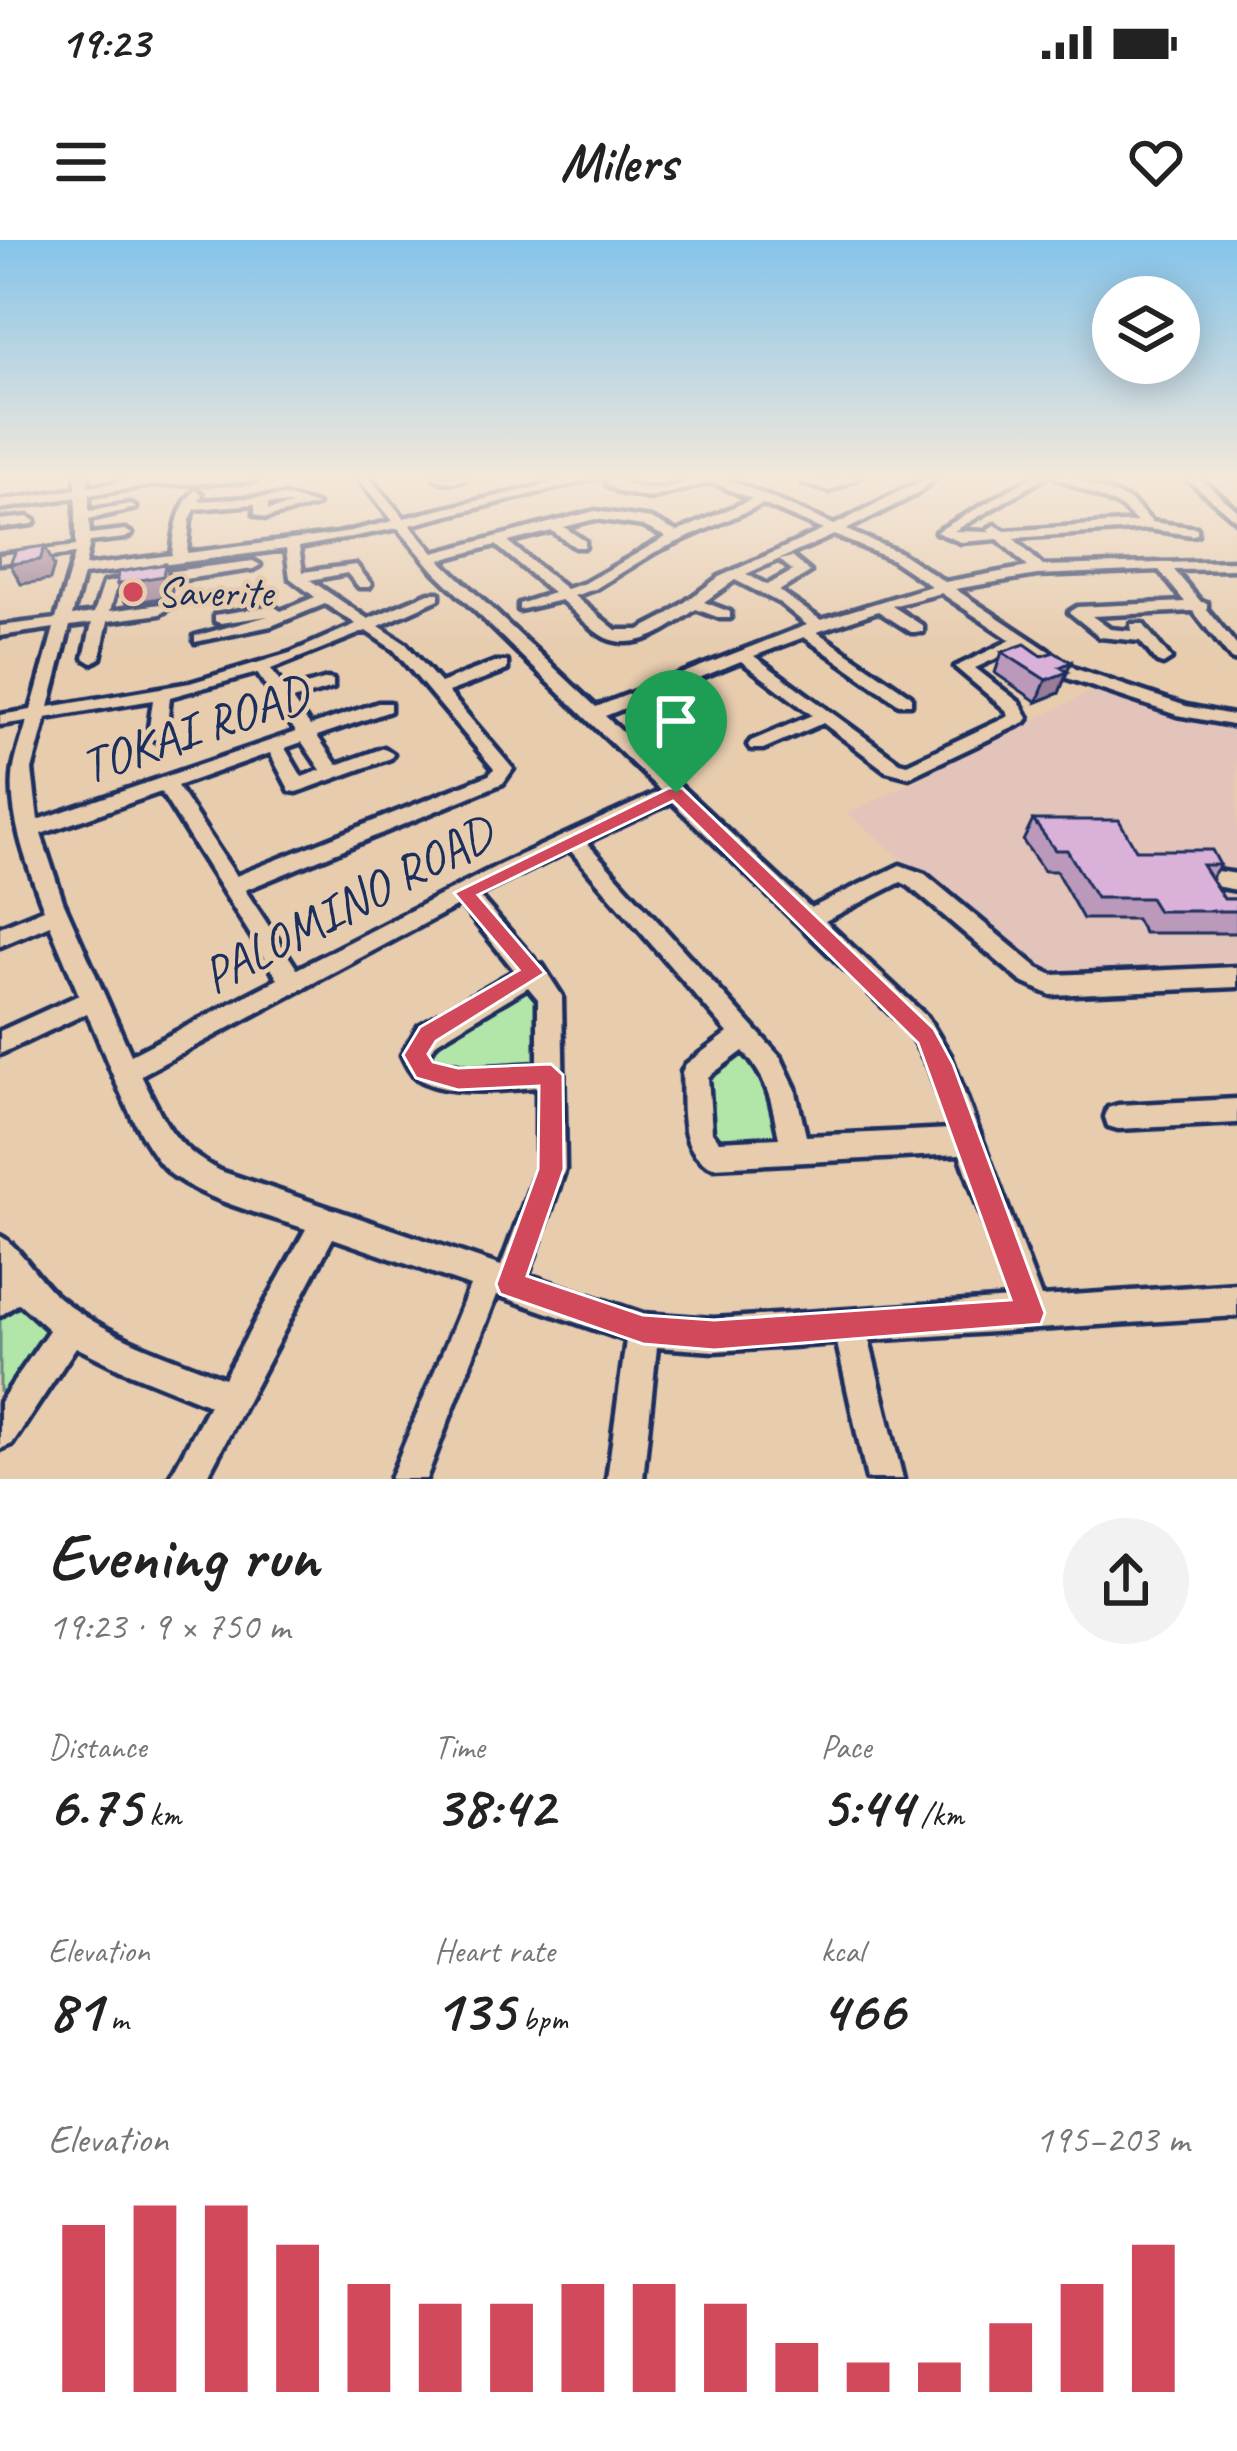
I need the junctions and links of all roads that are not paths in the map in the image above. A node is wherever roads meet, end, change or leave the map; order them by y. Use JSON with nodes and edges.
{"nodes":[{"id":1,"x":84,"y":535,"type":"edge"},
{"id":2,"x":121,"y":535,"type":"edge"},
{"id":3,"x":184,"y":535,"type":"edge"},
{"id":4,"x":343,"y":535,"type":"edge"},
{"id":5,"x":413,"y":535,"type":"edge"},
{"id":6,"x":524,"y":535,"type":"edge"},
{"id":7,"x":567,"y":535,"type":"edge"},
{"id":8,"x":673,"y":535,"type":"edge"},
{"id":9,"x":682,"y":535,"type":"edge"},
{"id":10,"x":819,"y":535,"type":"edge"},
{"id":11,"x":845,"y":535,"type":"edge"},
{"id":12,"x":952,"y":535,"type":"edge"},
{"id":13,"x":1001,"y":535,"type":"joint"},
{"id":14,"x":677,"y":537,"type":"junction"},
{"id":15,"x":500,"y":542,"type":"junction"},
{"id":16,"x":84,"y":544,"type":"junction"},
{"id":17,"x":292,"y":544,"type":"junction"},
{"id":18,"x":580,"y":544,"type":"dead end"},
{"id":19,"x":253,"y":557,"type":"junction"},
{"id":20,"x":432,"y":557,"type":"junction"},
{"id":21,"x":0,"y":559,"type":"edge"},
{"id":22,"x":179,"y":559,"type":"junction"},
{"id":23,"x":788,"y":560,"type":"dead end"},
{"id":24,"x":1237,"y":565,"type":"edge"},
{"id":25,"x":1164,"y":566,"type":"junction"},
{"id":26,"x":1039,"y":570,"type":"junction"},
{"id":27,"x":145,"y":571,"type":"junction"},
{"id":28,"x":76,"y":572,"type":"junction"},
{"id":29,"x":735,"y":574,"type":"junction"},
{"id":30,"x":297,"y":578,"type":"junction"},
{"id":31,"x":364,"y":584,"type":"dead end"},
{"id":32,"x":254,"y":586,"type":"dead end"},
{"id":33,"x":769,"y":590,"type":"junction"},
{"id":34,"x":944,"y":590,"type":"junction"},
{"id":35,"x":563,"y":595,"type":"junction"},
{"id":36,"x":434,"y":596,"type":"dead end"},
{"id":37,"x":323,"y":599,"type":"junction"},
{"id":38,"x":694,"y":603,"type":"junction"},
{"id":39,"x":1202,"y":606,"type":"junction"},
{"id":40,"x":524,"y":607,"type":"dead end"},
{"id":41,"x":884,"y":608,"type":"junction"},
{"id":42,"x":1121,"y":608,"type":"junction"},
{"id":43,"x":160,"y":610,"type":"dead end"},
{"id":44,"x":285,"y":615,"type":"junction"},
{"id":45,"x":725,"y":615,"type":"dead end"},
{"id":46,"x":101,"y":616,"type":"junction"},
{"id":47,"x":220,"y":618,"type":"dead end"},
{"id":48,"x":63,"y":622,"type":"junction"},
{"id":49,"x":364,"y":626,"type":"junction"},
{"id":50,"x":917,"y":629,"type":"dead end"},
{"id":51,"x":814,"y":630,"type":"junction"},
{"id":52,"x":0,"y":631,"type":"edge"},
{"id":53,"x":1144,"y":636,"type":"junction"},
{"id":54,"x":201,"y":639,"type":"dead end"},
{"id":55,"x":1019,"y":642,"type":"junction"},
{"id":56,"x":744,"y":656,"type":"junction"},
{"id":57,"x":1237,"y":656,"type":"edge"},
{"id":58,"x":92,"y":658,"type":"dead end"},
{"id":59,"x":1163,"y":659,"type":"dead end"},
{"id":60,"x":501,"y":666,"type":"dead end"},
{"id":61,"x":261,"y":667,"type":"junction"},
{"id":62,"x":327,"y":683,"type":"dead end"},
{"id":63,"x":438,"y":690,"type":"junction"},
{"id":64,"x":162,"y":694,"type":"junction"},
{"id":65,"x":280,"y":698,"type":"junction"},
{"id":66,"x":905,"y":700,"type":"dead end"},
{"id":67,"x":384,"y":707,"type":"dead end"},
{"id":68,"x":38,"y":714,"type":"junction"},
{"id":69,"x":594,"y":714,"type":"junction"},
{"id":70,"x":825,"y":716,"type":"junction"},
{"id":71,"x":0,"y":720,"type":"edge"},
{"id":72,"x":1237,"y":721,"type":"edge"},
{"id":73,"x":157,"y":735,"type":"dead end"},
{"id":74,"x":306,"y":736,"type":"junction"},
{"id":75,"x":757,"y":745,"type":"dead end"},
{"id":76,"x":275,"y":746,"type":"junction"},
{"id":77,"x":384,"y":754,"type":"dead end"},
{"id":78,"x":333,"y":773,"type":"junction"},
{"id":79,"x":166,"y":784,"type":"junction"},
{"id":80,"x":676,"y":793,"type":"junction"},
{"id":81,"x":31,"y":830,"type":"junction"},
{"id":82,"x":573,"y":840,"type":"junction"},
{"id":83,"x":231,"y":887,"type":"junction"},
{"id":84,"x":464,"y":893,"type":"junction"},
{"id":85,"x":58,"y":912,"type":"junction"},
{"id":86,"x":809,"y":919,"type":"junction"},
{"id":87,"x":0,"y":937,"type":"edge"},
{"id":88,"x":534,"y":973,"type":"junction"},
{"id":89,"x":1237,"y":977,"type":"edge"},
{"id":90,"x":293,"y":983,"type":"junction"},
{"id":91,"x":95,"y":998,"type":"junction"},
{"id":92,"x":745,"y":1035,"type":"junction"},
{"id":93,"x":0,"y":1043,"type":"edge"},
{"id":94,"x":128,"y":1070,"type":"junction"},
{"id":95,"x":551,"y":1075,"type":"junction"},
{"id":96,"x":1237,"y":1111,"type":"edge"},
{"id":97,"x":1118,"y":1117,"type":"dead end"},
{"id":98,"x":969,"y":1141,"type":"junction"},
{"id":99,"x":796,"y":1152,"type":"junction"},
{"id":100,"x":326,"y":1222,"type":"junction"},
{"id":101,"x":0,"y":1250,"type":"edge"},
{"id":102,"x":500,"y":1281,"type":"junction"},
{"id":103,"x":10,"y":1291,"type":"edge"},
{"id":104,"x":1237,"y":1300,"type":"edge"},
{"id":105,"x":1030,"y":1313,"type":"junction"},
{"id":106,"x":849,"y":1325,"type":"junction"},
{"id":107,"x":70,"y":1327,"type":"junction"},
{"id":108,"x":643,"y":1330,"type":"junction"},
{"id":109,"x":228,"y":1396,"type":"junction"},
{"id":110,"x":3,"y":1421,"type":"edge"},
{"id":111,"x":188,"y":1479,"type":"edge"},
{"id":112,"x":408,"y":1479,"type":"edge"},
{"id":113,"x":625,"y":1479,"type":"edge"},
{"id":114,"x":885,"y":1479,"type":"edge"}],
"edges":[{"from":1,"to":16,"type":"street"},
{"from":2,"to":16,"type":"street"},
{"from":3,"to":22,"type":"street"},
{"from":4,"to":17,"type":"street"},
{"from":5,"to":20,"type":"street"},
{"from":6,"to":15,"type":"street"},
{"from":7,"to":18,"type":"street"},
{"from":8,"to":14,"type":"street"},
{"from":9,"to":14,"type":"street"},
{"from":10,"to":29,"type":"street"},
{"from":11,"to":34,"type":"street"},
{"from":12,"to":13,"type":"street"},
{"from":13,"to":26,"type":"street"},
{"from":14,"to":35,"type":"street"},
{"from":15,"to":20,"type":"street"},
{"from":15,"to":35,"type":"street"},
{"from":16,"to":21,"type":"street"},
{"from":16,"to":28,"type":"street"},
{"from":17,"to":19,"type":"street"},
{"from":17,"to":30,"type":"street"},
{"from":19,"to":22,"type":"street"},
{"from":19,"to":27,"type":"street"},
{"from":19,"to":32,"type":"street"},
{"from":20,"to":69,"type":"street"},
{"from":22,"to":27,"type":"street"},
{"from":23,"to":33,"type":"street"},
{"from":24,"to":25,"type":"street"},
{"from":25,"to":26,"type":"street"},
{"from":25,"to":39,"type":"street"},
{"from":26,"to":34,"type":"street"},
{"from":27,"to":28,"type":"street"},
{"from":27,"to":46,"type":"street"},
{"from":28,"to":48,"type":"street"},
{"from":29,"to":33,"type":"street"},
{"from":29,"to":38,"type":"street"},
{"from":30,"to":31,"type":"street"},
{"from":30,"to":37,"type":"street"},
{"from":33,"to":51,"type":"street"},
{"from":34,"to":41,"type":"street"},
{"from":34,"to":55,"type":"street"},
{"from":35,"to":38,"type":"street"},
{"from":35,"to":40,"type":"street"},
{"from":36,"to":49,"type":"street"},
{"from":37,"to":44,"type":"street"},
{"from":37,"to":49,"type":"street"},
{"from":38,"to":45,"type":"street"},
{"from":39,"to":42,"type":"street"},
{"from":39,"to":57,"type":"street"},
{"from":41,"to":50,"type":"street"},
{"from":41,"to":51,"type":"street"},
{"from":42,"to":53,"type":"street"},
{"from":42,"to":53,"type":"street"},
{"from":43,"to":46,"type":"street"},
{"from":44,"to":47,"type":"street"},
{"from":44,"to":54,"type":"street"},
{"from":46,"to":48,"type":"street"},
{"from":46,"to":58,"type":"street"},
{"from":48,"to":52,"type":"street"},
{"from":48,"to":68,"type":"street"},
{"from":49,"to":61,"type":"street"},
{"from":49,"to":63,"type":"street"},
{"from":51,"to":56,"type":"street"},
{"from":51,"to":66,"type":"street"},
{"from":53,"to":59,"type":"street"},
{"from":55,"to":70,"type":"street"},
{"from":55,"to":72,"type":"street"},
{"from":56,"to":69,"type":"street"},
{"from":56,"to":70,"type":"street"},
{"from":60,"to":63,"type":"street"},
{"from":61,"to":64,"type":"street"},
{"from":61,"to":65,"type":"street"},
{"from":62,"to":65,"type":"street"},
{"from":63,"to":83,"type":"street"},
{"from":64,"to":68,"type":"street"},
{"from":64,"to":73,"type":"street"},
{"from":65,"to":74,"type":"street"},
{"from":67,"to":74,"type":"street","name":"TOKAI ROAD"},
{"from":68,"to":71,"type":"street"},
{"from":68,"to":81,"type":"street"},
{"from":69,"to":80,"type":"street"},
{"from":70,"to":75,"type":"street"},
{"from":74,"to":76,"type":"street","name":"TOKAI ROAD"},
{"from":74,"to":78,"type":"street"},
{"from":76,"to":78,"type":"street"},
{"from":76,"to":79,"type":"street","name":"TOKAI ROAD"},
{"from":77,"to":78,"type":"street"},
{"from":79,"to":81,"type":"street","name":"TOKAI ROAD"},
{"from":79,"to":83,"type":"street"},
{"from":80,"to":82,"type":"street","name":"PALOMINO ROAD"},
{"from":80,"to":86,"type":"street"},
{"from":81,"to":85,"type":"street"},
{"from":82,"to":84,"type":"street","name":"PALOMINO ROAD"},
{"from":82,"to":92,"type":"street"},
{"from":83,"to":90,"type":"street"},
{"from":84,"to":88,"type":"street"},
{"from":84,"to":90,"type":"street","name":"PALOMINO ROAD"},
{"from":85,"to":87,"type":"street"},
{"from":85,"to":91,"type":"street"},
{"from":86,"to":89,"type":"street"},
{"from":86,"to":98,"type":"street"},
{"from":88,"to":95,"type":"street"},
{"from":88,"to":95,"type":"street"},
{"from":90,"to":94,"type":"street","name":"PALOMINO ROAD"},
{"from":91,"to":93,"type":"street"},
{"from":91,"to":94,"type":"street"},
{"from":92,"to":99,"type":"street"},
{"from":92,"to":99,"type":"street"},
{"from":94,"to":100,"type":"street"},
{"from":95,"to":102,"type":"street"},
{"from":96,"to":97,"type":"street"},
{"from":98,"to":99,"type":"street"},
{"from":98,"to":105,"type":"street"},
{"from":100,"to":102,"type":"street"},
{"from":100,"to":109,"type":"street"},
{"from":101,"to":103,"type":"street"},
{"from":102,"to":108,"type":"street"},
{"from":102,"to":112,"type":"street"},
{"from":103,"to":107,"type":"street"},
{"from":104,"to":105,"type":"street"},
{"from":105,"to":106,"type":"street"},
{"from":106,"to":108,"type":"street"},
{"from":106,"to":114,"type":"street"},
{"from":107,"to":109,"type":"street"},
{"from":107,"to":110,"type":"street"},
{"from":108,"to":113,"type":"street"},
{"from":109,"to":111,"type":"street"}]}
